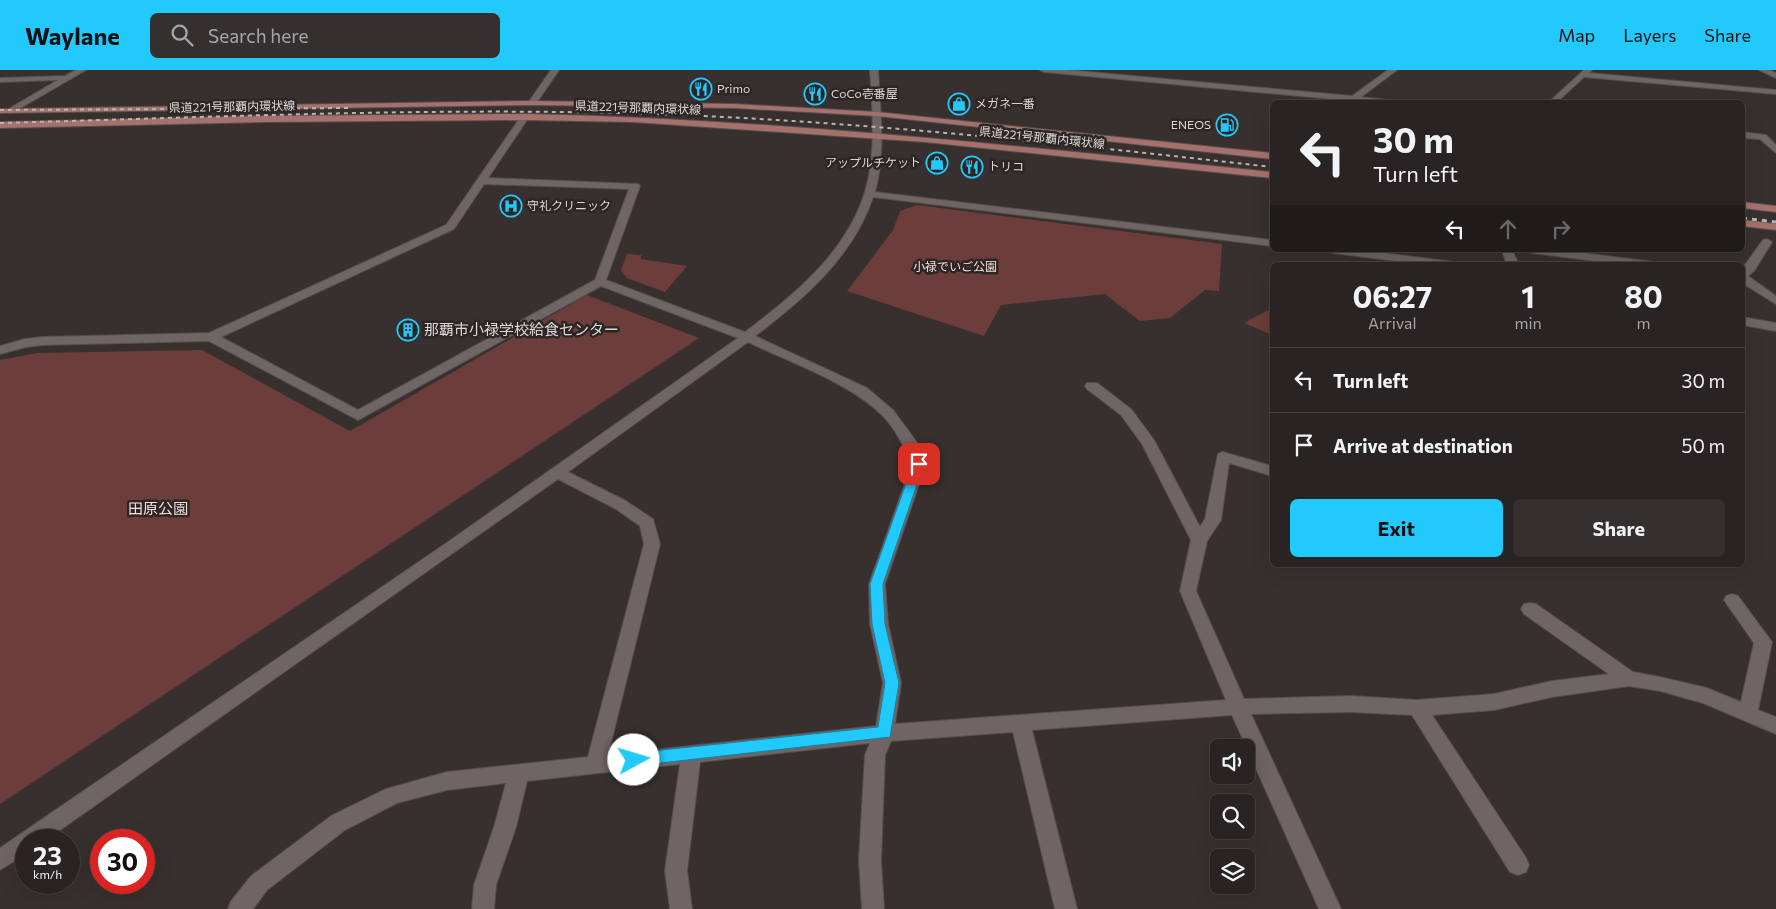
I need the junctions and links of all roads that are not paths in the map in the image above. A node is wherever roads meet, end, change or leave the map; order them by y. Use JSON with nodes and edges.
{"nodes":[{"id":1,"x":82,"y":70,"type":"edge"},
{"id":2,"x":555,"y":70,"type":"edge"},
{"id":3,"x":874,"y":70,"type":"edge"},
{"id":4,"x":1044,"y":70,"type":"edge"},
{"id":5,"x":1393,"y":70,"type":"edge"},
{"id":6,"x":1763,"y":70,"type":"edge"},
{"id":7,"x":1586,"y":73,"type":"edge"},
{"id":8,"x":1776,"y":76,"type":"edge"},
{"id":9,"x":1184,"y":77,"type":"dead end"},
{"id":10,"x":67,"y":78,"type":"junction"},
{"id":11,"x":0,"y":80,"type":"edge"},
{"id":12,"x":1190,"y":84,"type":"junction"},
{"id":13,"x":1776,"y":92,"type":"edge"},
{"id":14,"x":1352,"y":99,"type":"junction"},
{"id":15,"x":1364,"y":100,"type":"edge"},
{"id":16,"x":1555,"y":100,"type":"edge"},
{"id":17,"x":532,"y":103,"type":"junction"},
{"id":18,"x":0,"y":111,"type":"edge"},
{"id":19,"x":9,"y":111,"type":"junction"},
{"id":20,"x":877,"y":114,"type":"junction"},
{"id":21,"x":525,"y":117,"type":"junction"},
{"id":22,"x":0,"y":124,"type":"edge"},
{"id":23,"x":878,"y":134,"type":"junction"},
{"id":24,"x":1745,"y":135,"type":"edge"},
{"id":25,"x":1763,"y":137,"type":"junction"},
{"id":26,"x":1776,"y":138,"type":"edge"},
{"id":27,"x":1776,"y":150,"type":"edge"},
{"id":28,"x":1270,"y":156,"type":"edge"},
{"id":29,"x":1270,"y":175,"type":"edge"},
{"id":30,"x":482,"y":181,"type":"junction"},
{"id":31,"x":870,"y":194,"type":"junction"},
{"id":32,"x":1745,"y":205,"type":"edge"},
{"id":33,"x":1776,"y":209,"type":"edge"},
{"id":34,"x":1745,"y":223,"type":"edge"},
{"id":35,"x":1776,"y":227,"type":"edge"},
{"id":36,"x":1767,"y":242,"type":"dead end"},
{"id":37,"x":1270,"y":243,"type":"edge"},
{"id":38,"x":1349,"y":252,"type":"edge"},
{"id":39,"x":1548,"y":252,"type":"edge"},
{"id":40,"x":1430,"y":262,"type":"edge"},
{"id":41,"x":1630,"y":262,"type":"edge"},
{"id":42,"x":1745,"y":272,"type":"edge"},
{"id":43,"x":1745,"y":280,"type":"edge"},
{"id":44,"x":600,"y":282,"type":"junction"},
{"id":45,"x":1776,"y":301,"type":"edge"},
{"id":46,"x":1745,"y":322,"type":"edge"},
{"id":47,"x":1776,"y":327,"type":"edge"},
{"id":48,"x":211,"y":337,"type":"junction"},
{"id":49,"x":747,"y":337,"type":"junction"},
{"id":50,"x":0,"y":350,"type":"edge"},
{"id":51,"x":1092,"y":386,"type":"dead end"},
{"id":52,"x":1270,"y":469,"type":"edge"},
{"id":53,"x":557,"y":472,"type":"junction"},
{"id":54,"x":1199,"y":540,"type":"junction"},
{"id":55,"x":1732,"y":600,"type":"dead end"},
{"id":56,"x":1530,"y":608,"type":"dead end"},
{"id":57,"x":1629,"y":679,"type":"junction"},
{"id":58,"x":1238,"y":707,"type":"junction"},
{"id":59,"x":1417,"y":708,"type":"junction"},
{"id":60,"x":1748,"y":714,"type":"junction"},
{"id":61,"x":1021,"y":723,"type":"junction"},
{"id":62,"x":1776,"y":726,"type":"edge"},
{"id":63,"x":884,"y":733,"type":"junction"},
{"id":64,"x":691,"y":753,"type":"junction"},
{"id":65,"x":596,"y":764,"type":"junction"},
{"id":66,"x":519,"y":773,"type":"junction"},
{"id":67,"x":45,"y":829,"type":"edge"},
{"id":68,"x":15,"y":850,"type":"edge"},
{"id":69,"x":0,"y":860,"type":"edge"},
{"id":70,"x":1518,"y":865,"type":"dead end"},
{"id":71,"x":240,"y":909,"type":"edge"},
{"id":72,"x":483,"y":909,"type":"edge"},
{"id":73,"x":681,"y":909,"type":"edge"},
{"id":74,"x":873,"y":909,"type":"edge"},
{"id":75,"x":1066,"y":909,"type":"edge"},
{"id":76,"x":1330,"y":909,"type":"edge"}],
"edges":[{"from":1,"to":10,"type":"street"},
{"from":2,"to":17,"type":"street"},
{"from":3,"to":20,"type":"street"},
{"from":4,"to":12,"type":"street"},
{"from":5,"to":14,"type":"street"},
{"from":6,"to":8,"type":"street"},
{"from":7,"to":13,"type":"street"},
{"from":7,"to":16,"type":"street"},
{"from":9,"to":12,"type":"street"},
{"from":10,"to":11,"type":"street"},
{"from":10,"to":19,"type":"street"},
{"from":12,"to":14,"type":"street"},
{"from":14,"to":15,"type":"street"},
{"from":17,"to":19,"type":"main road","name":"県道221号那覇内環状線"},
{"from":17,"to":20,"type":"main road","name":"県道221号那覇内環状線"},
{"from":18,"to":19,"type":"main road","name":"県道221号那覇内環状線"},
{"from":20,"to":23,"type":"street"},
{"from":20,"to":28,"type":"main road","name":"県道221号那覇内環状線"},
{"from":21,"to":22,"type":"main road","name":"県道221号那覇内環状線"},
{"from":21,"to":23,"type":"main road","name":"県道221号那覇内環状線"},
{"from":21,"to":30,"type":"street"},
{"from":23,"to":29,"type":"main road","name":"県道221号那覇内環状線"},
{"from":23,"to":31,"type":"street"},
{"from":24,"to":25,"type":"street"},
{"from":25,"to":26,"type":"street"},
{"from":25,"to":27,"type":"street"},
{"from":30,"to":44,"type":"street"},
{"from":30,"to":48,"type":"street"},
{"from":31,"to":37,"type":"street"},
{"from":31,"to":49,"type":"street"},
{"from":32,"to":33,"type":"main road"},
{"from":34,"to":35,"type":"main road"},
{"from":36,"to":42,"type":"street"},
{"from":38,"to":40,"type":"street"},
{"from":39,"to":41,"type":"street"},
{"from":43,"to":45,"type":"street"},
{"from":44,"to":48,"type":"street"},
{"from":44,"to":49,"type":"street"},
{"from":46,"to":47,"type":"street"},
{"from":48,"to":50,"type":"street"},
{"from":49,"to":53,"type":"street"},
{"from":49,"to":63,"type":"street"},
{"from":51,"to":54,"type":"street"},
{"from":52,"to":54,"type":"street"},
{"from":53,"to":65,"type":"street"},
{"from":53,"to":67,"type":"street"},
{"from":54,"to":58,"type":"street"},
{"from":55,"to":60,"type":"street"},
{"from":56,"to":57,"type":"street"},
{"from":57,"to":59,"type":"street"},
{"from":57,"to":60,"type":"street"},
{"from":58,"to":59,"type":"street"},
{"from":58,"to":61,"type":"street"},
{"from":58,"to":76,"type":"street"},
{"from":59,"to":70,"type":"street"},
{"from":60,"to":62,"type":"street"},
{"from":61,"to":63,"type":"street"},
{"from":61,"to":75,"type":"street"},
{"from":63,"to":64,"type":"street"},
{"from":63,"to":74,"type":"street"},
{"from":64,"to":65,"type":"street"},
{"from":64,"to":73,"type":"street"},
{"from":65,"to":66,"type":"street"},
{"from":66,"to":71,"type":"street"},
{"from":66,"to":72,"type":"street"},
{"from":68,"to":69,"type":"street"}]}
